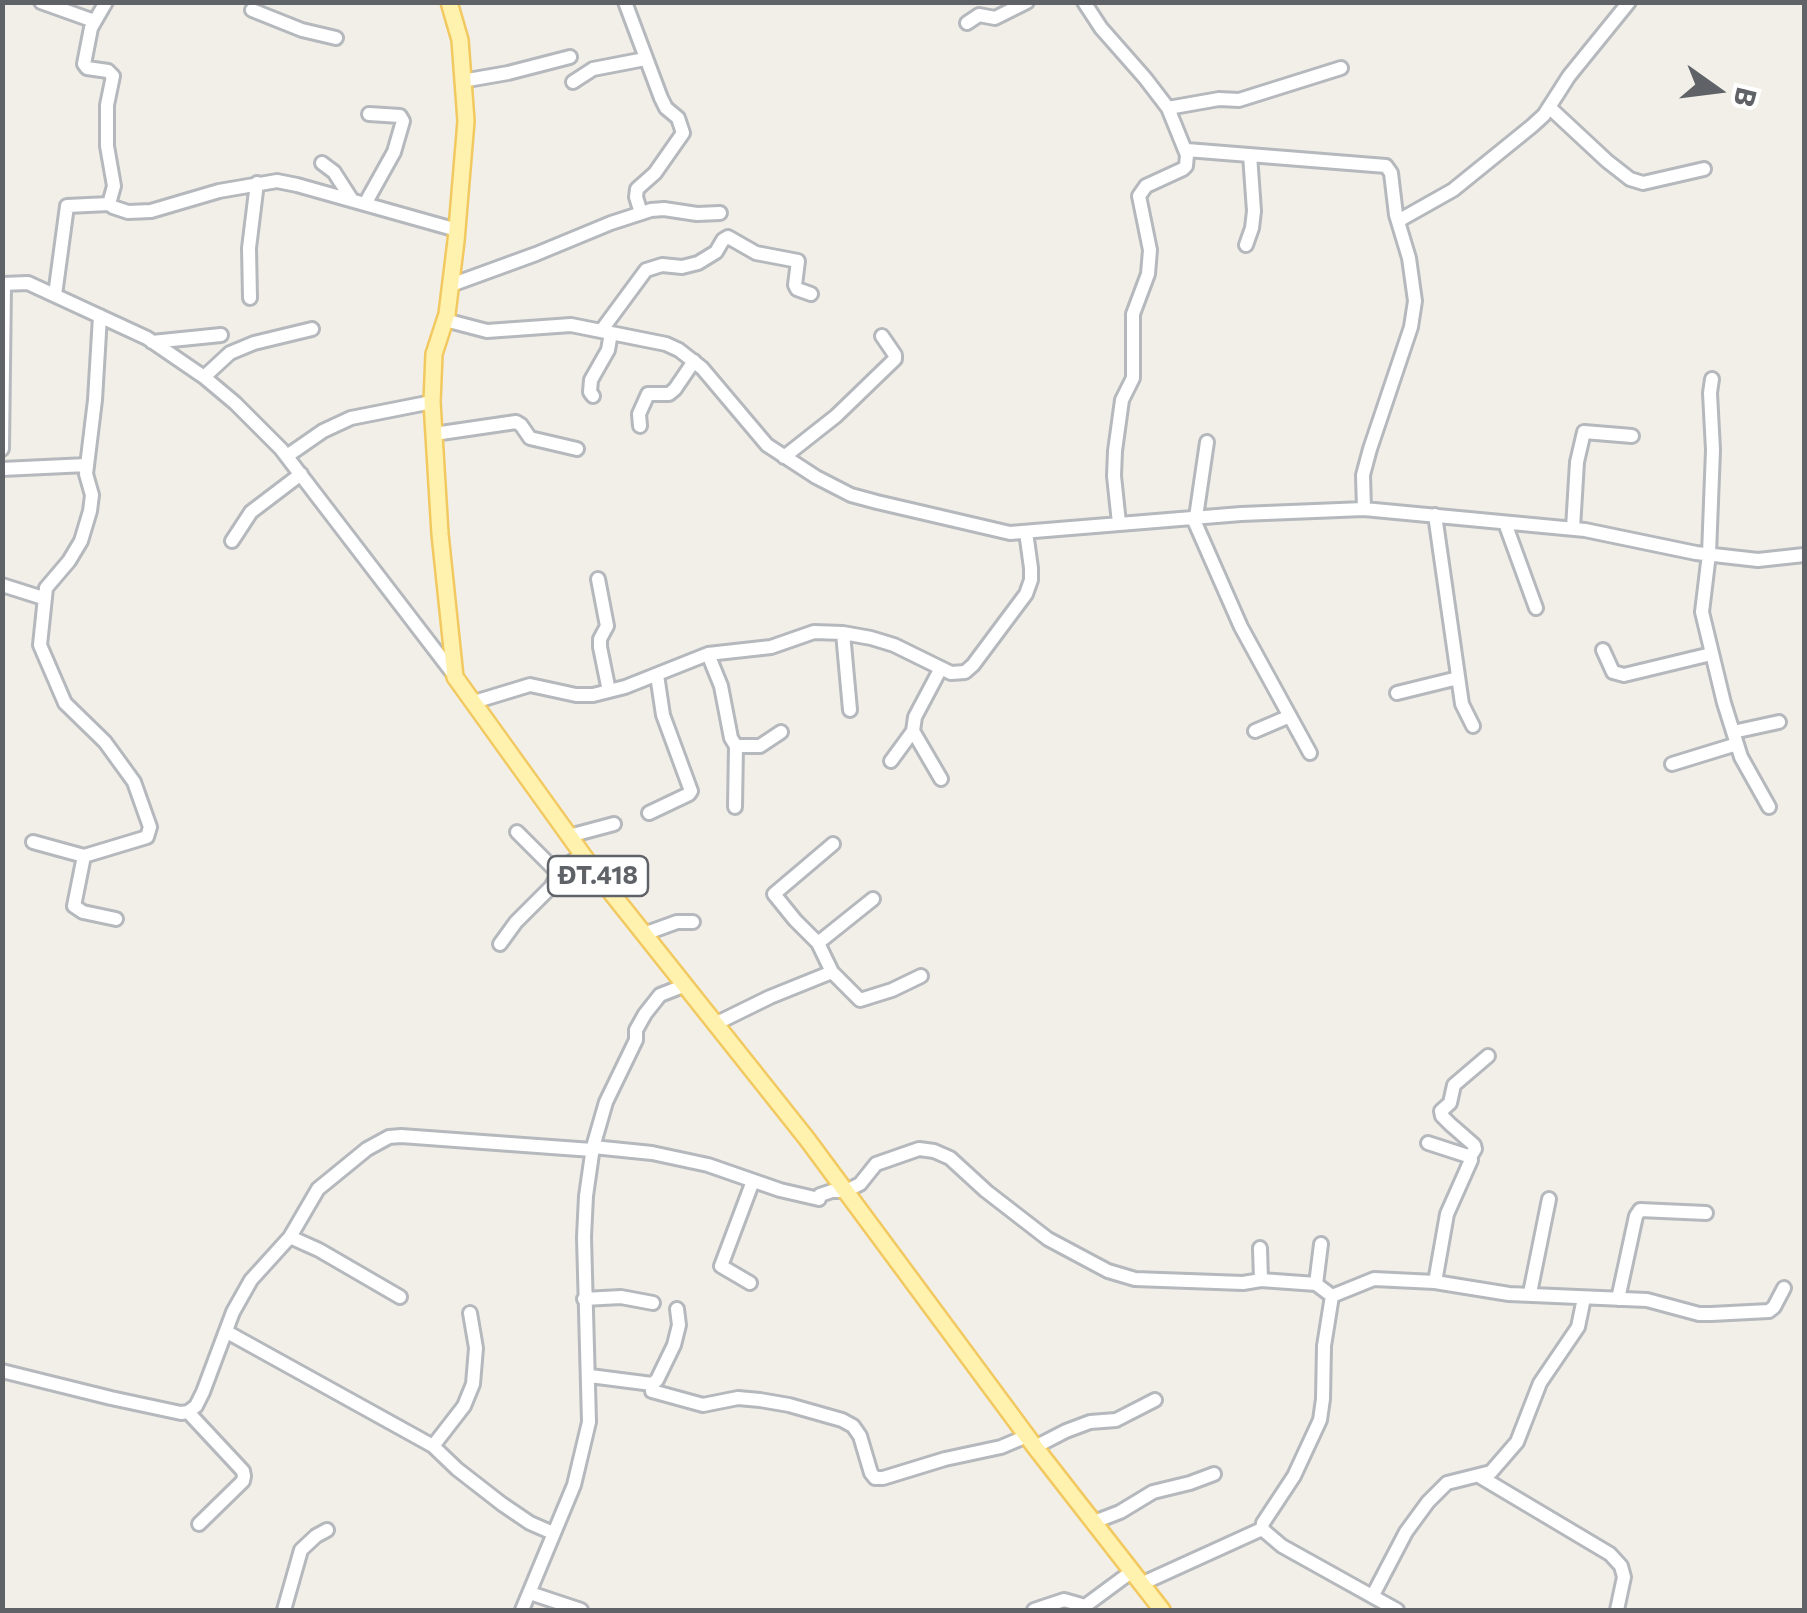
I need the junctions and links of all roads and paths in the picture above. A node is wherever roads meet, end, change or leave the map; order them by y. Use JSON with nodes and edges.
{"nodes":[{"id":1,"x":41,"y":2,"type":"edge"},
{"id":2,"x":106,"y":2,"type":"edge"},
{"id":3,"x":449,"y":2,"type":"edge"},
{"id":4,"x":625,"y":2,"type":"edge"},
{"id":5,"x":1027,"y":2,"type":"edge"},
{"id":6,"x":1084,"y":2,"type":"edge"},
{"id":7,"x":1629,"y":2,"type":"edge"},
{"id":8,"x":252,"y":10,"type":"dead end"},
{"id":9,"x":94,"y":21,"type":"junction"},
{"id":10,"x":967,"y":23,"type":"dead end"},
{"id":11,"x":336,"y":38,"type":"dead end"},
{"id":12,"x":570,"y":57,"type":"dead end"},
{"id":13,"x":645,"y":58,"type":"junction"},
{"id":14,"x":1341,"y":68,"type":"dead end"},
{"id":15,"x":462,"y":80,"type":"junction"},
{"id":16,"x":573,"y":82,"type":"dead end"},
{"id":17,"x":1549,"y":107,"type":"junction"},
{"id":18,"x":1168,"y":108,"type":"junction"},
{"id":19,"x":369,"y":114,"type":"dead end"},
{"id":20,"x":1187,"y":150,"type":"junction"},
{"id":21,"x":1250,"y":155,"type":"junction"},
{"id":22,"x":322,"y":163,"type":"dead end"},
{"id":23,"x":1704,"y":169,"type":"dead end"},
{"id":24,"x":257,"y":183,"type":"junction"},
{"id":25,"x":358,"y":202,"type":"junction"},
{"id":26,"x":110,"y":204,"type":"junction"},
{"id":27,"x":641,"y":213,"type":"junction"},
{"id":28,"x":720,"y":213,"type":"dead end"},
{"id":29,"x":1398,"y":220,"type":"junction"},
{"id":30,"x":457,"y":230,"type":"junction"},
{"id":31,"x":1246,"y":245,"type":"dead end"},
{"id":32,"x":3,"y":284,"type":"edge"},
{"id":33,"x":450,"y":285,"type":"junction"},
{"id":34,"x":811,"y":294,"type":"dead end"},
{"id":35,"x":55,"y":296,"type":"junction"},
{"id":36,"x":250,"y":298,"type":"dead end"},
{"id":37,"x":100,"y":316,"type":"junction"},
{"id":38,"x":445,"y":320,"type":"junction"},
{"id":39,"x":312,"y":329,"type":"dead end"},
{"id":40,"x":606,"y":332,"type":"junction"},
{"id":41,"x":222,"y":335,"type":"dead end"},
{"id":42,"x":882,"y":336,"type":"dead end"},
{"id":43,"x":152,"y":342,"type":"junction"},
{"id":44,"x":694,"y":361,"type":"junction"},
{"id":45,"x":204,"y":377,"type":"junction"},
{"id":46,"x":1712,"y":380,"type":"dead end"},
{"id":47,"x":593,"y":396,"type":"dead end"},
{"id":48,"x":432,"y":402,"type":"junction"},
{"id":49,"x":640,"y":426,"type":"dead end"},
{"id":50,"x":434,"y":434,"type":"junction"},
{"id":51,"x":1632,"y":436,"type":"dead end"},
{"id":52,"x":1207,"y":442,"type":"dead end"},
{"id":53,"x":577,"y":450,"type":"dead end"},
{"id":54,"x":287,"y":456,"type":"junction"},
{"id":55,"x":784,"y":457,"type":"junction"},
{"id":56,"x":3,"y":460,"type":"edge"},
{"id":57,"x":87,"y":464,"type":"junction"},
{"id":58,"x":301,"y":474,"type":"junction"},
{"id":59,"x":1364,"y":509,"type":"junction"},
{"id":60,"x":1434,"y":516,"type":"junction"},
{"id":61,"x":1194,"y":518,"type":"junction"},
{"id":62,"x":1120,"y":523,"type":"junction"},
{"id":63,"x":1506,"y":523,"type":"junction"},
{"id":64,"x":1574,"y":528,"type":"junction"},
{"id":65,"x":1026,"y":532,"type":"junction"},
{"id":66,"x":232,"y":541,"type":"dead end"},
{"id":67,"x":1709,"y":554,"type":"junction"},
{"id":68,"x":1804,"y":555,"type":"edge"},
{"id":69,"x":598,"y":579,"type":"dead end"},
{"id":70,"x":2,"y":585,"type":"edge"},
{"id":71,"x":43,"y":598,"type":"junction"},
{"id":72,"x":1536,"y":608,"type":"dead end"},
{"id":73,"x":843,"y":633,"type":"junction"},
{"id":74,"x":1603,"y":650,"type":"dead end"},
{"id":75,"x":708,"y":654,"type":"junction"},
{"id":76,"x":1712,"y":654,"type":"junction"},
{"id":77,"x":940,"y":668,"type":"junction"},
{"id":78,"x":657,"y":675,"type":"junction"},
{"id":79,"x":455,"y":677,"type":"junction"},
{"id":80,"x":1458,"y":678,"type":"junction"},
{"id":81,"x":609,"y":691,"type":"junction"},
{"id":82,"x":1397,"y":693,"type":"dead end"},
{"id":83,"x":474,"y":702,"type":"junction"},
{"id":84,"x":850,"y":710,"type":"dead end"},
{"id":85,"x":1290,"y":716,"type":"junction"},
{"id":86,"x":1780,"y":722,"type":"dead end"},
{"id":87,"x":1473,"y":726,"type":"dead end"},
{"id":88,"x":914,"y":730,"type":"junction"},
{"id":89,"x":1254,"y":730,"type":"dead end"},
{"id":90,"x":782,"y":732,"type":"dead end"},
{"id":91,"x":1735,"y":738,"type":"junction"},
{"id":92,"x":736,"y":746,"type":"junction"},
{"id":93,"x":1310,"y":753,"type":"dead end"},
{"id":94,"x":891,"y":761,"type":"dead end"},
{"id":95,"x":1672,"y":764,"type":"dead end"},
{"id":96,"x":941,"y":779,"type":"dead end"},
{"id":97,"x":734,"y":807,"type":"dead end"},
{"id":98,"x":1768,"y":807,"type":"dead end"},
{"id":99,"x":648,"y":813,"type":"dead end"},
{"id":100,"x":614,"y":824,"type":"dead end"},
{"id":101,"x":517,"y":832,"type":"dead end"},
{"id":102,"x":568,"y":836,"type":"junction"},
{"id":103,"x":33,"y":842,"type":"dead end"},
{"id":104,"x":833,"y":844,"type":"dead end"},
{"id":105,"x":582,"y":855,"type":"junction"},
{"id":106,"x":84,"y":856,"type":"junction"},
{"id":107,"x":558,"y":873,"type":"junction"},
{"id":108,"x":873,"y":899,"type":"dead end"},
{"id":109,"x":116,"y":919,"type":"dead end"},
{"id":110,"x":693,"y":922,"type":"dead end"},
{"id":111,"x":644,"y":934,"type":"junction"},
{"id":112,"x":818,"y":943,"type":"junction"},
{"id":113,"x":500,"y":944,"type":"dead end"},
{"id":114,"x":832,"y":972,"type":"junction"},
{"id":115,"x":921,"y":976,"type":"dead end"},
{"id":116,"x":683,"y":986,"type":"junction"},
{"id":117,"x":715,"y":1024,"type":"junction"},
{"id":118,"x":1488,"y":1056,"type":"dead end"},
{"id":119,"x":1428,"y":1143,"type":"dead end"},
{"id":120,"x":592,"y":1148,"type":"junction"},
{"id":121,"x":1470,"y":1157,"type":"junction"},
{"id":122,"x":753,"y":1181,"type":"junction"},
{"id":123,"x":846,"y":1191,"type":"junction"},
{"id":124,"x":1549,"y":1199,"type":"dead end"},
{"id":125,"x":1706,"y":1213,"type":"dead end"},
{"id":126,"x":290,"y":1238,"type":"junction"},
{"id":127,"x":1321,"y":1244,"type":"dead end"},
{"id":128,"x":1260,"y":1248,"type":"dead end"},
{"id":129,"x":1261,"y":1280,"type":"junction"},
{"id":130,"x":1434,"y":1282,"type":"junction"},
{"id":131,"x":750,"y":1283,"type":"dead end"},
{"id":132,"x":1316,"y":1284,"type":"junction"},
{"id":133,"x":1784,"y":1288,"type":"dead end"},
{"id":134,"x":1530,"y":1293,"type":"junction"},
{"id":135,"x":1332,"y":1296,"type":"junction"},
{"id":136,"x":400,"y":1297,"type":"dead end"},
{"id":137,"x":1584,"y":1298,"type":"junction"},
{"id":138,"x":584,"y":1299,"type":"junction"},
{"id":139,"x":1618,"y":1299,"type":"junction"},
{"id":140,"x":653,"y":1303,"type":"dead end"},
{"id":141,"x":678,"y":1308,"type":"dead end"},
{"id":142,"x":470,"y":1313,"type":"dead end"},
{"id":143,"x":227,"y":1332,"type":"junction"},
{"id":144,"x":2,"y":1371,"type":"edge"},
{"id":145,"x":590,"y":1376,"type":"junction"},
{"id":146,"x":652,"y":1384,"type":"junction"},
{"id":147,"x":1155,"y":1400,"type":"dead end"},
{"id":148,"x":188,"y":1412,"type":"junction"},
{"id":149,"x":1031,"y":1442,"type":"junction"},
{"id":150,"x":434,"y":1446,"type":"junction"},
{"id":151,"x":1214,"y":1474,"type":"dead end"},
{"id":152,"x":1479,"y":1476,"type":"junction"},
{"id":153,"x":1094,"y":1522,"type":"junction"},
{"id":154,"x":199,"y":1524,"type":"dead end"},
{"id":155,"x":1262,"y":1529,"type":"junction"},
{"id":156,"x":327,"y":1530,"type":"dead end"},
{"id":157,"x":553,"y":1534,"type":"junction"},
{"id":158,"x":1136,"y":1578,"type":"junction"},
{"id":159,"x":530,"y":1593,"type":"junction"},
{"id":160,"x":1377,"y":1603,"type":"edge"},
{"id":161,"x":284,"y":1610,"type":"edge"},
{"id":162,"x":522,"y":1610,"type":"edge"},
{"id":163,"x":581,"y":1610,"type":"edge"},
{"id":164,"x":1034,"y":1610,"type":"edge"},
{"id":165,"x":1162,"y":1610,"type":"edge"},
{"id":166,"x":1398,"y":1610,"type":"edge"},
{"id":167,"x":1618,"y":1610,"type":"edge"}],
"edges":[{"from":1,"to":9,"type":"street"},
{"from":2,"to":9,"type":"street"},
{"from":3,"to":15,"type":"main road"},
{"from":4,"to":13,"type":"street"},
{"from":5,"to":10,"type":"street"},
{"from":6,"to":18,"type":"street"},
{"from":7,"to":17,"type":"street"},
{"from":8,"to":11,"type":"street"},
{"from":9,"to":26,"type":"street"},
{"from":12,"to":15,"type":"street"},
{"from":13,"to":16,"type":"street"},
{"from":13,"to":27,"type":"street"},
{"from":14,"to":18,"type":"street"},
{"from":15,"to":30,"type":"main road"},
{"from":17,"to":23,"type":"street"},
{"from":17,"to":29,"type":"street"},
{"from":18,"to":20,"type":"street"},
{"from":19,"to":25,"type":"street"},
{"from":20,"to":21,"type":"street"},
{"from":20,"to":62,"type":"street"},
{"from":21,"to":29,"type":"street"},
{"from":21,"to":31,"type":"street"},
{"from":22,"to":25,"type":"street"},
{"from":24,"to":25,"type":"street"},
{"from":24,"to":26,"type":"street"},
{"from":24,"to":36,"type":"street"},
{"from":25,"to":30,"type":"street"},
{"from":26,"to":35,"type":"street"},
{"from":27,"to":28,"type":"street"},
{"from":27,"to":33,"type":"street"},
{"from":29,"to":59,"type":"street"},
{"from":30,"to":33,"type":"main road"},
{"from":32,"to":35,"type":"street"},
{"from":32,"to":56,"type":"street"},
{"from":33,"to":38,"type":"main road"},
{"from":34,"to":40,"type":"street"},
{"from":35,"to":37,"type":"street"},
{"from":37,"to":43,"type":"street"},
{"from":37,"to":57,"type":"street"},
{"from":38,"to":40,"type":"street"},
{"from":38,"to":48,"type":"main road"},
{"from":39,"to":45,"type":"street"},
{"from":40,"to":44,"type":"street"},
{"from":40,"to":47,"type":"street"},
{"from":41,"to":43,"type":"street"},
{"from":42,"to":55,"type":"street"},
{"from":43,"to":45,"type":"street"},
{"from":44,"to":49,"type":"street"},
{"from":44,"to":55,"type":"street"},
{"from":45,"to":54,"type":"street"},
{"from":46,"to":67,"type":"street"},
{"from":48,"to":50,"type":"main road"},
{"from":48,"to":54,"type":"street"},
{"from":50,"to":53,"type":"street"},
{"from":50,"to":79,"type":"main road"},
{"from":51,"to":64,"type":"street"},
{"from":52,"to":61,"type":"street"},
{"from":54,"to":58,"type":"street"},
{"from":55,"to":65,"type":"street"},
{"from":56,"to":57,"type":"street"},
{"from":57,"to":71,"type":"street"},
{"from":58,"to":66,"type":"street"},
{"from":58,"to":79,"type":"street"},
{"from":59,"to":60,"type":"street"},
{"from":59,"to":61,"type":"street"},
{"from":60,"to":63,"type":"street"},
{"from":60,"to":80,"type":"street"},
{"from":61,"to":62,"type":"street"},
{"from":61,"to":85,"type":"street"},
{"from":62,"to":65,"type":"street"},
{"from":63,"to":64,"type":"street"},
{"from":63,"to":72,"type":"street"},
{"from":64,"to":67,"type":"street"},
{"from":65,"to":77,"type":"street"},
{"from":67,"to":68,"type":"street"},
{"from":67,"to":76,"type":"street"},
{"from":69,"to":81,"type":"street"},
{"from":70,"to":71,"type":"street"},
{"from":71,"to":106,"type":"street"},
{"from":73,"to":75,"type":"street"},
{"from":73,"to":77,"type":"street"},
{"from":73,"to":84,"type":"street"},
{"from":74,"to":76,"type":"street"},
{"from":75,"to":78,"type":"street"},
{"from":75,"to":92,"type":"street"},
{"from":76,"to":91,"type":"street"},
{"from":77,"to":88,"type":"street"},
{"from":78,"to":81,"type":"street"},
{"from":78,"to":99,"type":"street"},
{"from":79,"to":83,"type":"main road","number":"ĐT.418"},
{"from":80,"to":82,"type":"street"},
{"from":80,"to":87,"type":"street"},
{"from":81,"to":83,"type":"street"},
{"from":83,"to":102,"type":"main road","number":"ĐT.418"},
{"from":85,"to":89,"type":"street"},
{"from":85,"to":93,"type":"street"},
{"from":86,"to":91,"type":"street"},
{"from":88,"to":94,"type":"street"},
{"from":88,"to":96,"type":"street"},
{"from":90,"to":92,"type":"street"},
{"from":91,"to":95,"type":"street"},
{"from":91,"to":98,"type":"street"},
{"from":92,"to":97,"type":"street"},
{"from":100,"to":102,"type":"street"},
{"from":101,"to":107,"type":"street"},
{"from":102,"to":105,"type":"main road","number":"ĐT.418"},
{"from":103,"to":106,"type":"street"},
{"from":104,"to":112,"type":"street"},
{"from":105,"to":107,"type":"street"},
{"from":105,"to":111,"type":"main road","number":"ĐT.418"},
{"from":106,"to":109,"type":"street"},
{"from":107,"to":113,"type":"street"},
{"from":108,"to":112,"type":"street"},
{"from":110,"to":111,"type":"street"},
{"from":111,"to":116,"type":"main road","number":"ĐT.418"},
{"from":112,"to":114,"type":"street"},
{"from":114,"to":115,"type":"street"},
{"from":114,"to":117,"type":"street"},
{"from":116,"to":117,"type":"main road","number":"ĐT.418"},
{"from":116,"to":120,"type":"street"},
{"from":117,"to":123,"type":"main road","number":"ĐT.418"},
{"from":118,"to":121,"type":"street"},
{"from":119,"to":121,"type":"street"},
{"from":120,"to":122,"type":"street"},
{"from":120,"to":126,"type":"street"},
{"from":120,"to":138,"type":"street"},
{"from":121,"to":130,"type":"street"},
{"from":122,"to":123,"type":"street"},
{"from":122,"to":131,"type":"street"},
{"from":123,"to":129,"type":"street"},
{"from":123,"to":149,"type":"main road","number":"ĐT.418"},
{"from":124,"to":134,"type":"street"},
{"from":125,"to":139,"type":"street"},
{"from":126,"to":136,"type":"street"},
{"from":126,"to":143,"type":"street"},
{"from":127,"to":132,"type":"street"},
{"from":128,"to":129,"type":"street"},
{"from":129,"to":132,"type":"street"},
{"from":130,"to":134,"type":"street"},
{"from":130,"to":135,"type":"street"},
{"from":132,"to":135,"type":"street"},
{"from":133,"to":139,"type":"street"},
{"from":134,"to":137,"type":"street"},
{"from":135,"to":155,"type":"street"},
{"from":137,"to":139,"type":"street"},
{"from":137,"to":152,"type":"street"},
{"from":138,"to":140,"type":"street"},
{"from":138,"to":145,"type":"street"},
{"from":141,"to":146,"type":"street"},
{"from":142,"to":150,"type":"street"},
{"from":143,"to":148,"type":"street"},
{"from":143,"to":150,"type":"street"},
{"from":144,"to":148,"type":"street"},
{"from":145,"to":146,"type":"street"},
{"from":145,"to":157,"type":"street"},
{"from":146,"to":149,"type":"street"},
{"from":147,"to":149,"type":"street"},
{"from":148,"to":154,"type":"street"},
{"from":149,"to":153,"type":"main road","number":"ĐT.418"},
{"from":150,"to":157,"type":"street"},
{"from":151,"to":153,"type":"street"},
{"from":152,"to":160,"type":"street"},
{"from":152,"to":167,"type":"street"},
{"from":153,"to":158,"type":"main road","number":"ĐT.418"},
{"from":155,"to":158,"type":"street"},
{"from":155,"to":160,"type":"street"},
{"from":156,"to":161,"type":"street"},
{"from":157,"to":159,"type":"street"},
{"from":158,"to":164,"type":"street"},
{"from":158,"to":165,"type":"main road","number":"ĐT.418"},
{"from":159,"to":162,"type":"street"},
{"from":159,"to":163,"type":"street"},
{"from":160,"to":166,"type":"street"}]}
